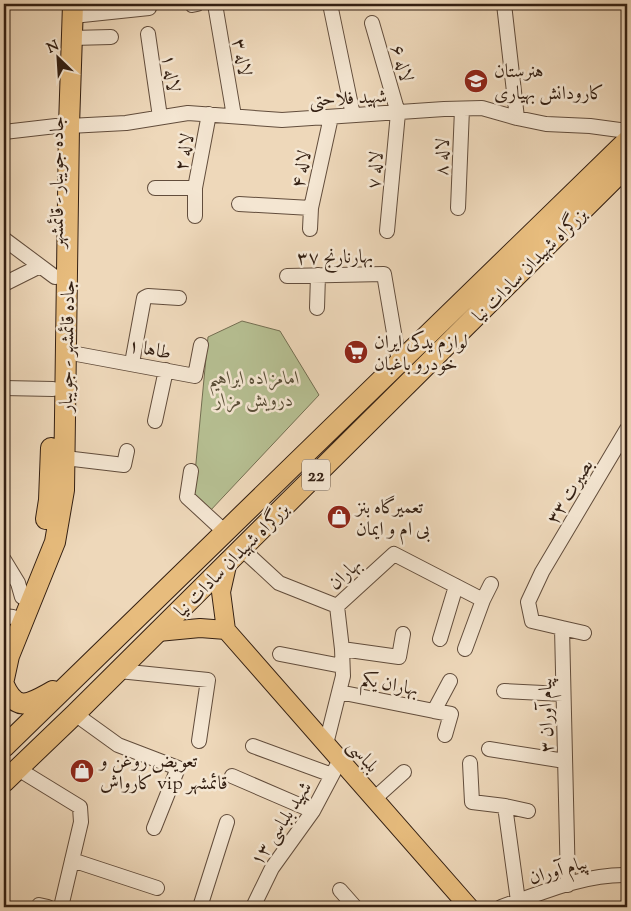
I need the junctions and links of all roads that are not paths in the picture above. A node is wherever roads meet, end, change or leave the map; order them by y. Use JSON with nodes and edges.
{"nodes":[{"id":1,"x":215,"y":4,"type":"edge"},
{"id":2,"x":330,"y":4,"type":"edge"},
{"id":3,"x":504,"y":4,"type":"edge"},
{"id":4,"x":69,"y":8,"type":"edge"},
{"id":5,"x":149,"y":8,"type":"dead end"},
{"id":6,"x":372,"y":23,"type":"dead end"},
{"id":7,"x":148,"y":34,"type":"dead end"},
{"id":8,"x":110,"y":37,"type":"dead end"},
{"id":9,"x":72,"y":38,"type":"junction"},
{"id":10,"x":462,"y":109,"type":"junction"},
{"id":11,"x":398,"y":113,"type":"junction"},
{"id":12,"x":209,"y":114,"type":"junction"},
{"id":13,"x":353,"y":115,"type":"junction"},
{"id":14,"x":234,"y":116,"type":"junction"},
{"id":15,"x":160,"y":117,"type":"junction"},
{"id":16,"x":331,"y":117,"type":"junction"},
{"id":17,"x":517,"y":118,"type":"junction"},
{"id":18,"x":62,"y":126,"type":"junction"},
{"id":19,"x":627,"y":130,"type":"edge"},
{"id":20,"x":4,"y":132,"type":"edge"},
{"id":21,"x":627,"y":141,"type":"edge"},
{"id":22,"x":627,"y":166,"type":"edge"},
{"id":23,"x":155,"y":188,"type":"dead end"},
{"id":24,"x":195,"y":188,"type":"junction"},
{"id":25,"x":239,"y":204,"type":"dead end"},
{"id":26,"x":312,"y":208,"type":"junction"},
{"id":27,"x":458,"y":208,"type":"dead end"},
{"id":28,"x":195,"y":216,"type":"dead end"},
{"id":29,"x":310,"y":229,"type":"dead end"},
{"id":30,"x":387,"y":230,"type":"dead end"},
{"id":31,"x":4,"y":239,"type":"edge"},
{"id":32,"x":48,"y":271,"type":"junction"},
{"id":33,"x":318,"y":275,"type":"junction"},
{"id":34,"x":287,"y":276,"type":"dead end"},
{"id":35,"x":4,"y":284,"type":"edge"},
{"id":36,"x":179,"y":298,"type":"dead end"},
{"id":37,"x":317,"y":308,"type":"dead end"},
{"id":38,"x":201,"y":345,"type":"dead end"},
{"id":39,"x":66,"y":352,"type":"junction"},
{"id":40,"x":400,"y":362,"type":"junction"},
{"id":41,"x":132,"y":363,"type":"junction"},
{"id":42,"x":166,"y":370,"type":"junction"},
{"id":43,"x":4,"y":388,"type":"edge"},
{"id":44,"x":53,"y":388,"type":"junction"},
{"id":45,"x":155,"y":421,"type":"dead end"},
{"id":46,"x":627,"y":429,"type":"edge"},
{"id":47,"x":127,"y":451,"type":"dead end"},
{"id":48,"x":65,"y":458,"type":"junction"},
{"id":49,"x":190,"y":471,"type":"dead end"},
{"id":50,"x":225,"y":532,"type":"junction"},
{"id":51,"x":235,"y":555,"type":"junction"},
{"id":52,"x":4,"y":560,"type":"edge"},
{"id":53,"x":491,"y":584,"type":"dead end"},
{"id":54,"x":456,"y":586,"type":"junction"},
{"id":55,"x":22,"y":597,"type":"junction"},
{"id":56,"x":483,"y":600,"type":"junction"},
{"id":57,"x":337,"y":606,"type":"junction"},
{"id":58,"x":8,"y":616,"type":"edge"},
{"id":59,"x":562,"y":628,"type":"junction"},
{"id":60,"x":226,"y":630,"type":"junction"},
{"id":61,"x":158,"y":632,"type":"junction"},
{"id":62,"x":584,"y":633,"type":"dead end"},
{"id":63,"x":403,"y":634,"type":"dead end"},
{"id":64,"x":440,"y":639,"type":"dead end"},
{"id":65,"x":4,"y":641,"type":"edge"},
{"id":66,"x":342,"y":648,"type":"junction"},
{"id":67,"x":465,"y":650,"type":"dead end"},
{"id":68,"x":280,"y":654,"type":"dead end"},
{"id":69,"x":342,"y":666,"type":"junction"},
{"id":70,"x":119,"y":671,"type":"junction"},
{"id":71,"x":4,"y":679,"type":"edge"},
{"id":72,"x":70,"y":681,"type":"junction"},
{"id":73,"x":450,"y":681,"type":"dead end"},
{"id":74,"x":4,"y":685,"type":"edge"},
{"id":75,"x":504,"y":691,"type":"dead end"},
{"id":76,"x":338,"y":692,"type":"junction"},
{"id":77,"x":564,"y":694,"type":"junction"},
{"id":78,"x":434,"y":711,"type":"junction"},
{"id":79,"x":75,"y":714,"type":"junction"},
{"id":80,"x":445,"y":735,"type":"dead end"},
{"id":81,"x":199,"y":741,"type":"dead end"},
{"id":82,"x":326,"y":744,"type":"junction"},
{"id":83,"x":253,"y":746,"type":"dead end"},
{"id":84,"x":4,"y":747,"type":"edge"},
{"id":85,"x":489,"y":749,"type":"dead end"},
{"id":86,"x":565,"y":761,"type":"junction"},
{"id":87,"x":470,"y":763,"type":"dead end"},
{"id":88,"x":336,"y":768,"type":"junction"},
{"id":89,"x":404,"y":772,"type":"dead end"},
{"id":90,"x":11,"y":776,"type":"edge"},
{"id":91,"x":232,"y":776,"type":"dead end"},
{"id":92,"x":374,"y":799,"type":"junction"},
{"id":93,"x":505,"y":806,"type":"junction"},
{"id":94,"x":313,"y":811,"type":"junction"},
{"id":95,"x":528,"y":811,"type":"dead end"},
{"id":96,"x":227,"y":822,"type":"dead end"},
{"id":97,"x":154,"y":828,"type":"dead end"},
{"id":98,"x":72,"y":860,"type":"junction"},
{"id":99,"x":627,"y":875,"type":"edge"},
{"id":100,"x":568,"y":885,"type":"junction"},
{"id":101,"x":157,"y":888,"type":"dead end"},
{"id":102,"x":340,"y":890,"type":"dead end"},
{"id":103,"x":518,"y":901,"type":"junction"},
{"id":104,"x":61,"y":907,"type":"edge"},
{"id":105,"x":200,"y":907,"type":"edge"},
{"id":106,"x":253,"y":907,"type":"edge"},
{"id":107,"x":355,"y":907,"type":"edge"},
{"id":108,"x":469,"y":907,"type":"edge"},
{"id":109,"x":501,"y":907,"type":"edge"}],
"edges":[{"from":1,"to":14,"type":"street","name":"لاله ۳"},
{"from":2,"to":13,"type":"street"},
{"from":3,"to":17,"type":"street"},
{"from":4,"to":5,"type":"street"},
{"from":4,"to":9,"type":"highway","name":"جاده قائمشهر - جویبار"},
{"from":4,"to":18,"type":"highway","name":"جاده جویبار - قائمشهر"},
{"from":6,"to":11,"type":"street","name":"لاله ۶"},
{"from":7,"to":15,"type":"street","name":"لاله ۱"},
{"from":8,"to":9,"type":"street"},
{"from":9,"to":18,"type":"highway","name":"جاده قائمشهر - جویبار"},
{"from":10,"to":11,"type":"street","name":"شهید فلاحتی"},
{"from":10,"to":17,"type":"street","name":"شهید فلاحتی"},
{"from":10,"to":27,"type":"street","name":"لاله ۸"},
{"from":11,"to":13,"type":"street","name":"شهید فلاحتی"},
{"from":11,"to":30,"type":"street","name":"لاله ۷"},
{"from":12,"to":14,"type":"street","name":"شهید فلاحتی"},
{"from":12,"to":15,"type":"street","name":"شهید فلاحتی"},
{"from":12,"to":24,"type":"street","name":"لاله ۲"},
{"from":13,"to":16,"type":"street","name":"شهید فلاحتی"},
{"from":14,"to":16,"type":"street","name":"شهید فلاحتی"},
{"from":15,"to":18,"type":"street","name":"شهید فلاحتی"},
{"from":16,"to":26,"type":"street","name":"لاله ۴"},
{"from":17,"to":19,"type":"street","name":"شهید فلاحتی"},
{"from":18,"to":20,"type":"street","name":"شهید فلاحتی"},
{"from":18,"to":32,"type":"highway","name":"جاده جویبار - قائمشهر"},
{"from":18,"to":39,"type":"highway","name":"جاده قائمشهر - جویبار"},
{"from":21,"to":40,"type":"highway","name":"بزرگراه شهیدان سادات نیا","number":"22"},
{"from":22,"to":51,"type":"highway","name":"بزرگراه شهیدان سادات نیا","number":"22"},
{"from":23,"to":24,"type":"street","name":"لاله ۲"},
{"from":24,"to":28,"type":"street"},
{"from":25,"to":26,"type":"street"},
{"from":26,"to":29,"type":"street","name":"لاله ۴"},
{"from":31,"to":32,"type":"street"},
{"from":32,"to":35,"type":"street"},
{"from":32,"to":44,"type":"highway","name":"جاده جویبار - قائمشهر"},
{"from":33,"to":34,"type":"street","name":"بهارنارنج ۳۷"},
{"from":33,"to":37,"type":"street"},
{"from":33,"to":40,"type":"street","name":"بهارنارنج ۳۷"},
{"from":36,"to":41,"type":"street"},
{"from":38,"to":42,"type":"street","name":"طاها ۱"},
{"from":39,"to":41,"type":"street","name":"طاها ۱"},
{"from":39,"to":48,"type":"highway","name":"جاده قائمشهر - جویبار"},
{"from":40,"to":50,"type":"highway","name":"بزرگراه شهیدان سادات نیا","number":"22"},
{"from":41,"to":42,"type":"street","name":"طاها ۱"},
{"from":42,"to":45,"type":"street"},
{"from":43,"to":44,"type":"street"},
{"from":44,"to":55,"type":"highway","name":"جاده جویبار - قائمشهر"},
{"from":46,"to":59,"type":"street","name":"بصیرت ۳۳"},
{"from":47,"to":48,"type":"street"},
{"from":48,"to":71,"type":"highway","name":"جاده قائمشهر - جویبار"},
{"from":49,"to":50,"type":"street"},
{"from":50,"to":72,"type":"highway","name":"بزرگراه شهیدان سادات نیا","number":"22"},
{"from":51,"to":57,"type":"street"},
{"from":51,"to":60,"type":"main road"},
{"from":51,"to":61,"type":"highway","name":"بزرگراه شهیدان سادات نیا","number":"22"},
{"from":52,"to":55,"type":"street"},
{"from":53,"to":56,"type":"street"},
{"from":54,"to":56,"type":"street","name":"بهاران"},
{"from":54,"to":57,"type":"street","name":"بهاران"},
{"from":54,"to":64,"type":"street"},
{"from":55,"to":58,"type":"highway","name":"جاده جویبار - قائمشهر"},
{"from":56,"to":67,"type":"street"},
{"from":57,"to":66,"type":"street","name":"بهاران"},
{"from":58,"to":65,"type":"highway","name":"جاده جویبار - قائمشهر"},
{"from":59,"to":62,"type":"street"},
{"from":59,"to":77,"type":"street","name":"پیام آوران ۳"},
{"from":60,"to":61,"type":"main road"},
{"from":60,"to":82,"type":"main road","name":"بلباسی"},
{"from":61,"to":70,"type":"highway","name":"بزرگراه شهیدان سادات نیا","number":"22"},
{"from":63,"to":66,"type":"street"},
{"from":66,"to":69,"type":"street","name":"بهاران"},
{"from":68,"to":69,"type":"street"},
{"from":69,"to":76,"type":"street","name":"بهاران"},
{"from":70,"to":79,"type":"highway","name":"بزرگراه شهیدان سادات نیا","number":"22"},
{"from":70,"to":81,"type":"street"},
{"from":72,"to":74,"type":"highway"},
{"from":72,"to":84,"type":"highway","name":"بزرگراه شهیدان سادات نیا","number":"22"},
{"from":73,"to":78,"type":"street","name":"بهاران یکم"},
{"from":75,"to":77,"type":"street"},
{"from":76,"to":78,"type":"street","name":"بهاران یکم"},
{"from":76,"to":82,"type":"street","name":"بهاران"},
{"from":77,"to":86,"type":"street","name":"پیام آوران ۳"},
{"from":78,"to":80,"type":"street","name":"بهاران یکم"},
{"from":79,"to":90,"type":"highway","name":"بزرگراه شهیدان سادات نیا","number":"22"},
{"from":79,"to":97,"type":"street"},
{"from":82,"to":88,"type":"main road","name":"بلباسی"},
{"from":83,"to":88,"type":"street"},
{"from":85,"to":86,"type":"street"},
{"from":86,"to":100,"type":"street","name":"پیام آوران ۳"},
{"from":87,"to":93,"type":"street"},
{"from":88,"to":92,"type":"main road","name":"بلباسی"},
{"from":88,"to":94,"type":"street","name":"شهید بلباسی ١٣"},
{"from":89,"to":92,"type":"street"},
{"from":90,"to":98,"type":"street"},
{"from":91,"to":94,"type":"street"},
{"from":92,"to":108,"type":"main road","name":"بلباسی"},
{"from":93,"to":95,"type":"street"},
{"from":93,"to":103,"type":"street"},
{"from":94,"to":106,"type":"street","name":"شهید بلباسی ١٣"},
{"from":96,"to":105,"type":"street"},
{"from":98,"to":101,"type":"street"},
{"from":98,"to":104,"type":"street"},
{"from":99,"to":100,"type":"street","name":"پیام آوران"},
{"from":100,"to":103,"type":"street","name":"پیام آوران"},
{"from":102,"to":107,"type":"street"},
{"from":103,"to":109,"type":"street","name":"پیام آوران"}]}
